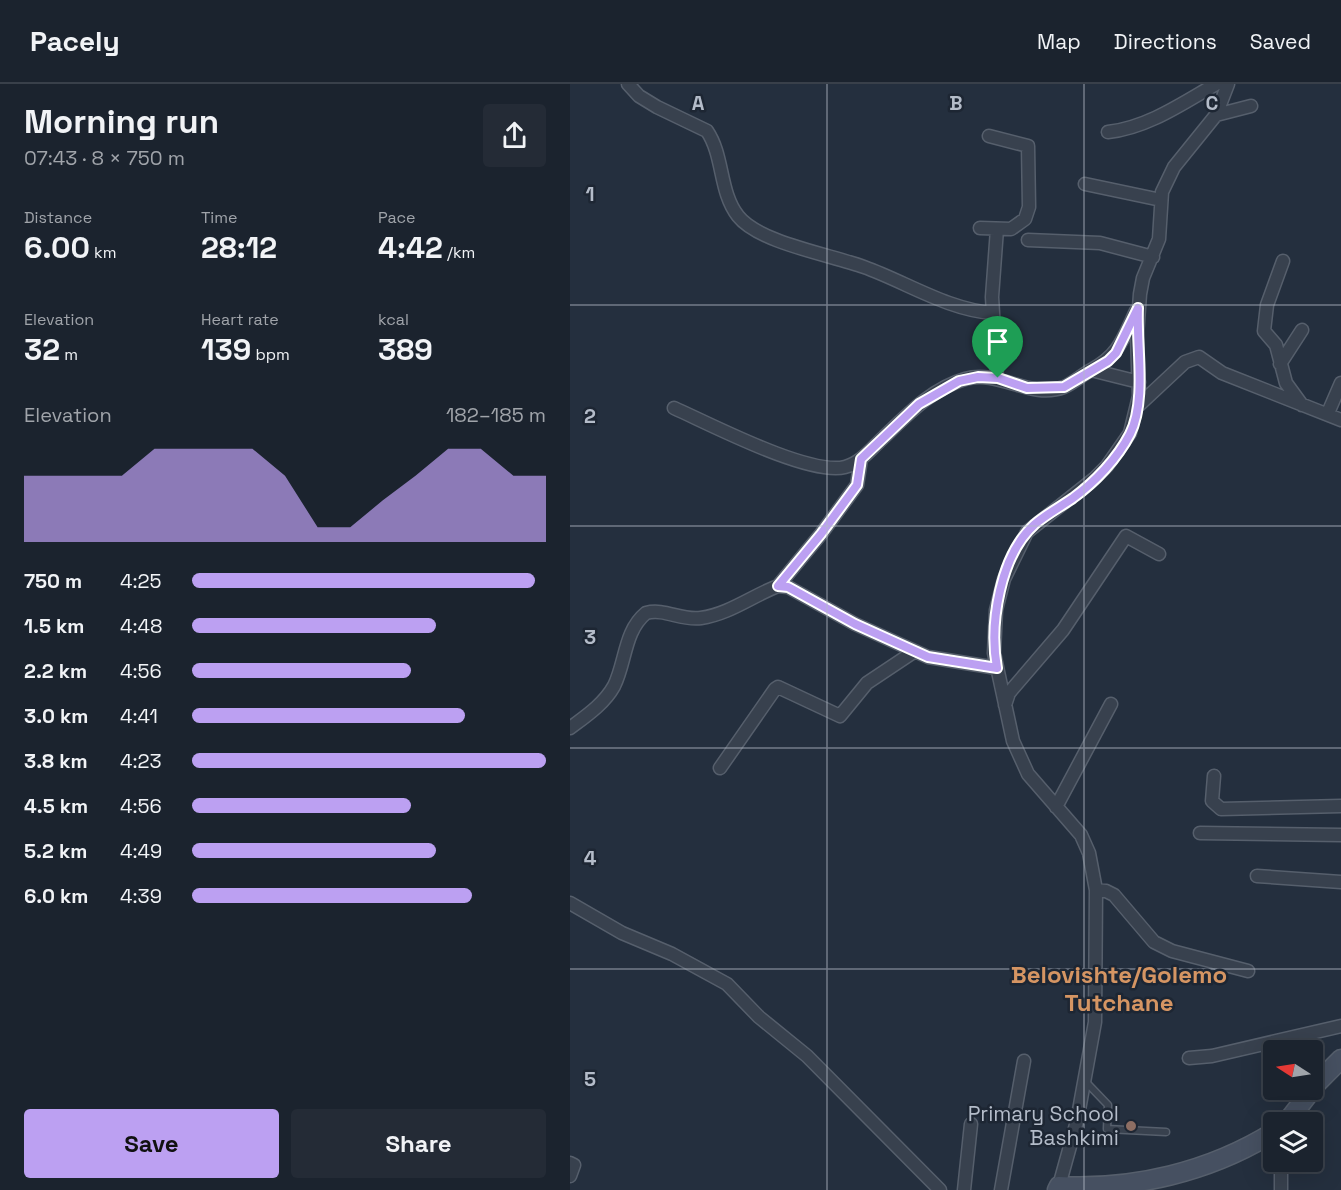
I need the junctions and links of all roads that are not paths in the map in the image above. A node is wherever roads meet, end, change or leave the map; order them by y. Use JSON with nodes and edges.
{"nodes":[{"id":1,"x":628,"y":84,"type":"edge"},
{"id":2,"x":1216,"y":84,"type":"edge"},
{"id":3,"x":1228,"y":84,"type":"edge"},
{"id":4,"x":1251,"y":106,"type":"dead end"},
{"id":5,"x":1216,"y":115,"type":"junction"},
{"id":6,"x":1108,"y":132,"type":"dead end"},
{"id":7,"x":989,"y":136,"type":"dead end"},
{"id":8,"x":1085,"y":184,"type":"dead end"},
{"id":9,"x":1161,"y":200,"type":"junction"},
{"id":10,"x":980,"y":228,"type":"dead end"},
{"id":11,"x":997,"y":229,"type":"junction"},
{"id":12,"x":1028,"y":240,"type":"dead end"},
{"id":13,"x":1153,"y":257,"type":"junction"},
{"id":14,"x":1283,"y":261,"type":"dead end"},
{"id":15,"x":1138,"y":308,"type":"junction"},
{"id":16,"x":993,"y":313,"type":"junction"},
{"id":17,"x":1302,"y":330,"type":"dead end"},
{"id":18,"x":1280,"y":364,"type":"junction"},
{"id":19,"x":1091,"y":370,"type":"junction"},
{"id":20,"x":998,"y":378,"type":"junction"},
{"id":21,"x":1139,"y":382,"type":"junction"},
{"id":22,"x":1341,"y":383,"type":"edge"},
{"id":23,"x":1139,"y":405,"type":"junction"},
{"id":24,"x":1302,"y":405,"type":"junction"},
{"id":25,"x":674,"y":408,"type":"dead end"},
{"id":26,"x":1328,"y":413,"type":"junction"},
{"id":27,"x":1341,"y":420,"type":"edge"},
{"id":28,"x":861,"y":459,"type":"junction"},
{"id":29,"x":1159,"y":554,"type":"dead end"},
{"id":30,"x":778,"y":586,"type":"junction"},
{"id":31,"x":915,"y":651,"type":"junction"},
{"id":32,"x":997,"y":668,"type":"junction"},
{"id":33,"x":1111,"y":704,"type":"dead end"},
{"id":34,"x":1005,"y":705,"type":"junction"},
{"id":35,"x":570,"y":728,"type":"edge"},
{"id":36,"x":720,"y":768,"type":"dead end"},
{"id":37,"x":1214,"y":776,"type":"dead end"},
{"id":38,"x":1341,"y":806,"type":"edge"},
{"id":39,"x":1056,"y":807,"type":"junction"},
{"id":40,"x":1200,"y":834,"type":"dead end"},
{"id":41,"x":1341,"y":835,"type":"edge"},
{"id":42,"x":1257,"y":876,"type":"dead end"},
{"id":43,"x":1341,"y":882,"type":"edge"},
{"id":44,"x":1096,"y":890,"type":"junction"},
{"id":45,"x":570,"y":903,"type":"edge"},
{"id":46,"x":1248,"y":971,"type":"dead end"},
{"id":47,"x":1341,"y":1026,"type":"edge"},
{"id":48,"x":1189,"y":1058,"type":"dead end"},
{"id":49,"x":1341,"y":1059,"type":"edge"},
{"id":50,"x":1024,"y":1061,"type":"dead end"},
{"id":51,"x":1085,"y":1081,"type":"junction"},
{"id":52,"x":1295,"y":1112,"type":"edge"},
{"id":53,"x":971,"y":1124,"type":"dead end"},
{"id":54,"x":1166,"y":1132,"type":"dead end"},
{"id":55,"x":1263,"y":1138,"type":"edge"},
{"id":56,"x":570,"y":1163,"type":"edge"},
{"id":57,"x":1281,"y":1172,"type":"edge"},
{"id":58,"x":570,"y":1176,"type":"edge"},
{"id":59,"x":1058,"y":1188,"type":"edge"},
{"id":60,"x":940,"y":1190,"type":"edge"},
{"id":61,"x":964,"y":1190,"type":"edge"},
{"id":62,"x":1001,"y":1190,"type":"edge"},
{"id":63,"x":1281,"y":1190,"type":"edge"}],
"edges":[{"from":1,"to":16,"type":"street"},
{"from":2,"to":6,"type":"street"},
{"from":3,"to":5,"type":"street"},
{"from":4,"to":5,"type":"street"},
{"from":5,"to":9,"type":"street"},
{"from":7,"to":11,"type":"street"},
{"from":8,"to":9,"type":"street"},
{"from":9,"to":13,"type":"street"},
{"from":10,"to":11,"type":"street"},
{"from":11,"to":16,"type":"street"},
{"from":12,"to":13,"type":"street"},
{"from":13,"to":15,"type":"street"},
{"from":14,"to":18,"type":"street"},
{"from":15,"to":19,"type":"street"},
{"from":15,"to":21,"type":"street"},
{"from":16,"to":20,"type":"street"},
{"from":17,"to":18,"type":"street"},
{"from":18,"to":24,"type":"street"},
{"from":19,"to":20,"type":"street"},
{"from":19,"to":21,"type":"street"},
{"from":20,"to":28,"type":"street"},
{"from":21,"to":23,"type":"street"},
{"from":22,"to":26,"type":"street"},
{"from":23,"to":24,"type":"street"},
{"from":23,"to":32,"type":"street"},
{"from":24,"to":26,"type":"street"},
{"from":25,"to":28,"type":"street"},
{"from":26,"to":27,"type":"street"},
{"from":28,"to":30,"type":"street"},
{"from":29,"to":34,"type":"street"},
{"from":30,"to":31,"type":"street"},
{"from":30,"to":35,"type":"street"},
{"from":31,"to":32,"type":"street"},
{"from":31,"to":36,"type":"street"},
{"from":32,"to":34,"type":"street"},
{"from":33,"to":39,"type":"street"},
{"from":34,"to":39,"type":"street"},
{"from":37,"to":38,"type":"street"},
{"from":39,"to":44,"type":"street"},
{"from":40,"to":41,"type":"street"},
{"from":42,"to":43,"type":"street"},
{"from":44,"to":46,"type":"street"},
{"from":44,"to":51,"type":"street"},
{"from":45,"to":60,"type":"street"},
{"from":47,"to":48,"type":"street"},
{"from":49,"to":52,"type":"street"},
{"from":50,"to":62,"type":"street"},
{"from":51,"to":54,"type":"lane"},
{"from":51,"to":59,"type":"street"},
{"from":53,"to":61,"type":"street"},
{"from":55,"to":59,"type":"street"},
{"from":56,"to":58,"type":"street"},
{"from":57,"to":63,"type":"street"}]}
